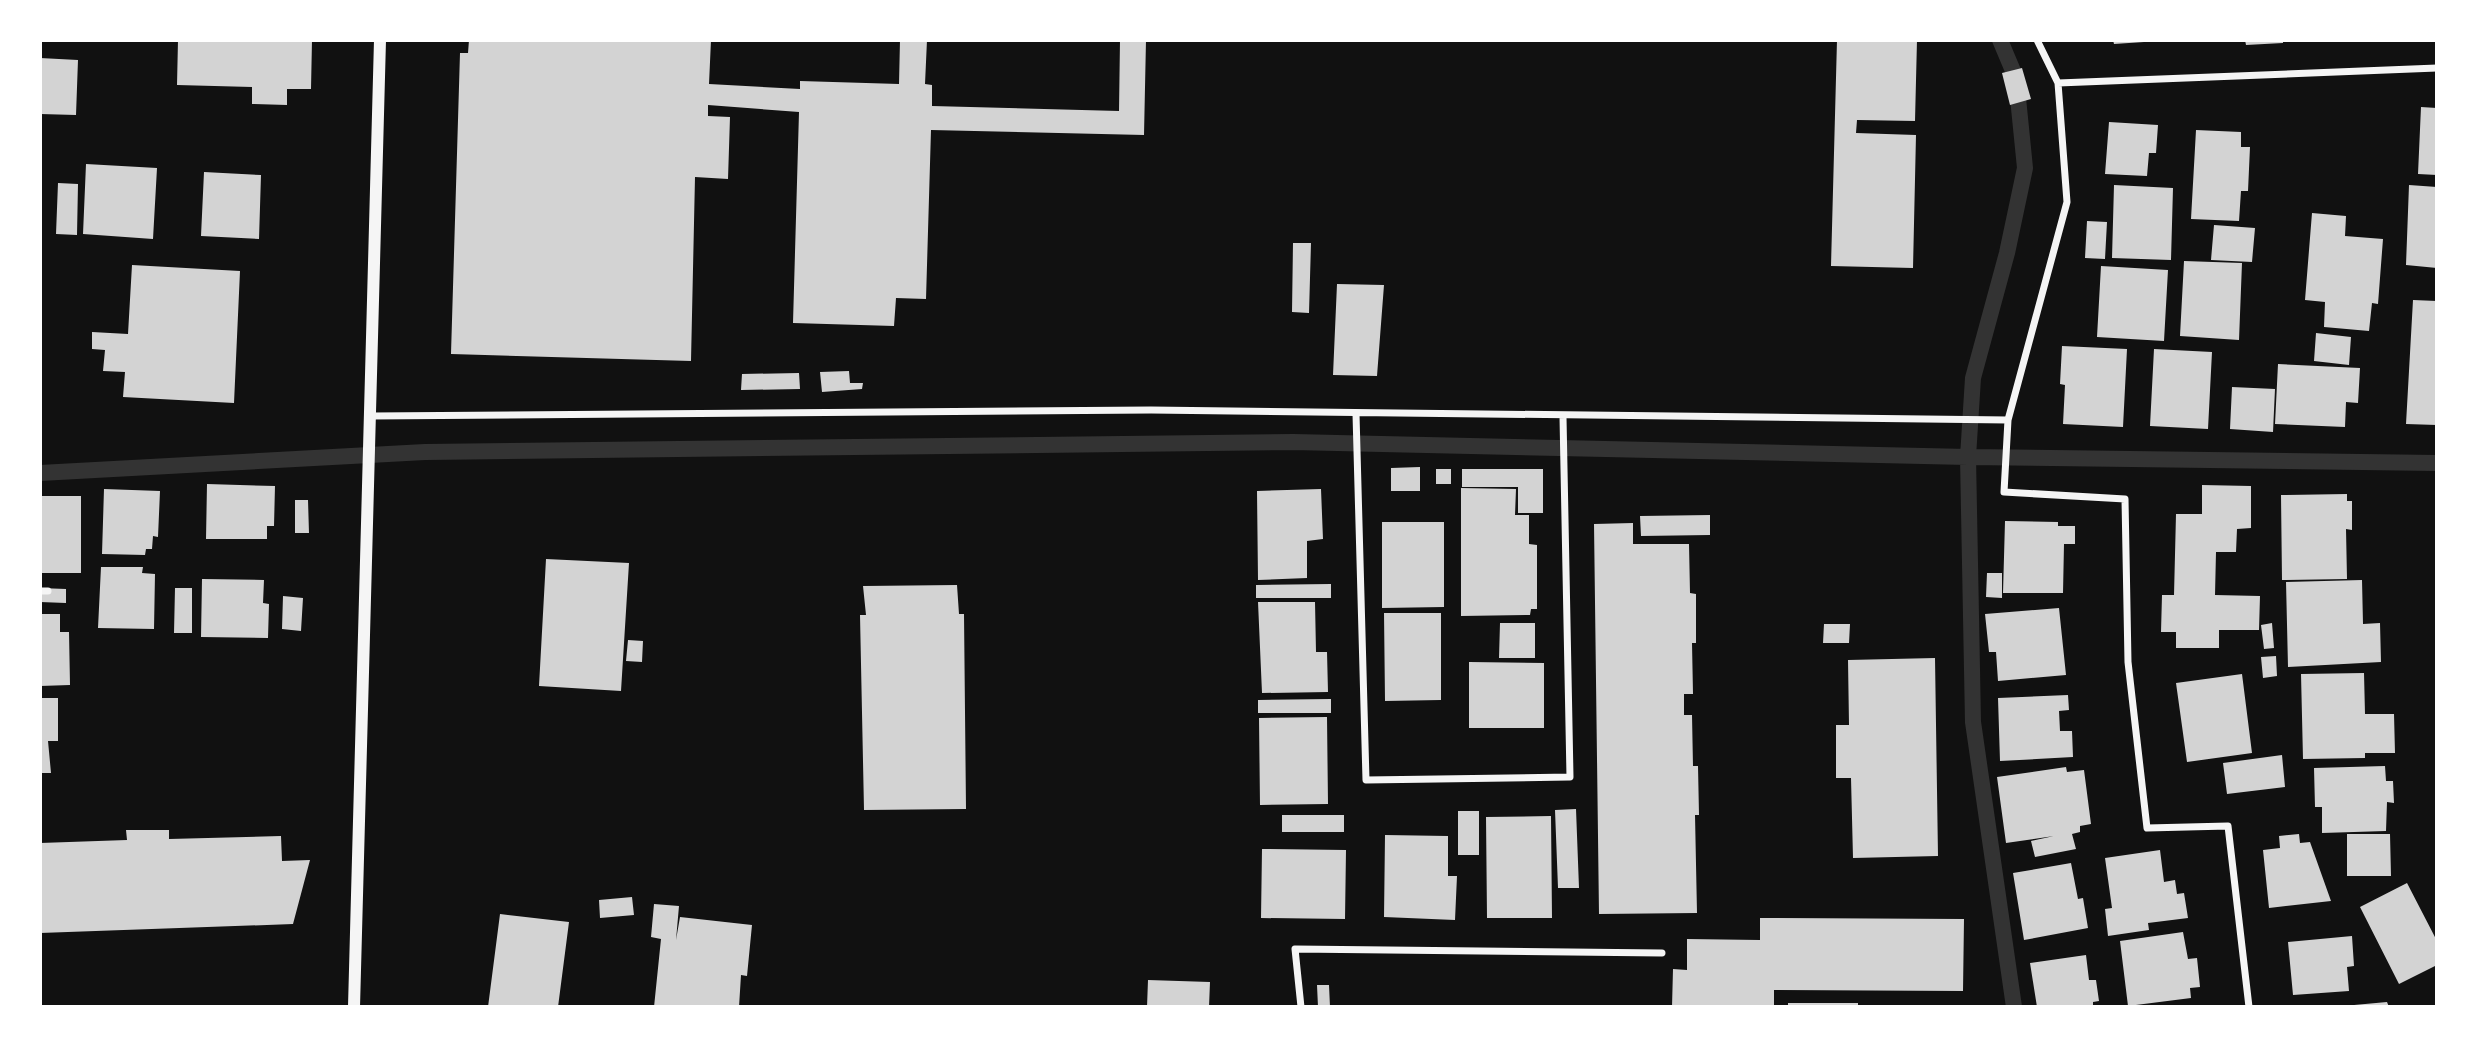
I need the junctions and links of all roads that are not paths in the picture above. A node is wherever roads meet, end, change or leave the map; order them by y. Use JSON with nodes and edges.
{"nodes":[{"id":1,"x":380,"y":40,"type":"edge"},
{"id":2,"x":2037,"y":40,"type":"edge"},
{"id":3,"x":2437,"y":68,"type":"edge"},
{"id":4,"x":2058,"y":83,"type":"junction"},
{"id":5,"x":1356,"y":414,"type":"junction"},
{"id":6,"x":371,"y":416,"type":"junction"},
{"id":7,"x":1563,"y":417,"type":"junction"},
{"id":8,"x":2008,"y":420,"type":"junction"},
{"id":9,"x":1661,"y":953,"type":"dead end"},
{"id":10,"x":354,"y":1007,"type":"edge"},
{"id":11,"x":1301,"y":1007,"type":"edge"},
{"id":12,"x":2249,"y":1007,"type":"edge"}],
"edges":[{"from":1,"to":6,"type":"street"},
{"from":2,"to":4,"type":"street"},
{"from":3,"to":4,"type":"street"},
{"from":4,"to":8,"type":"street"},
{"from":5,"to":6,"type":"street"},
{"from":5,"to":7,"type":"street"},
{"from":5,"to":7,"type":"street"},
{"from":6,"to":10,"type":"street"},
{"from":7,"to":8,"type":"street"},
{"from":8,"to":12,"type":"street"},
{"from":9,"to":11,"type":"street"}]}
